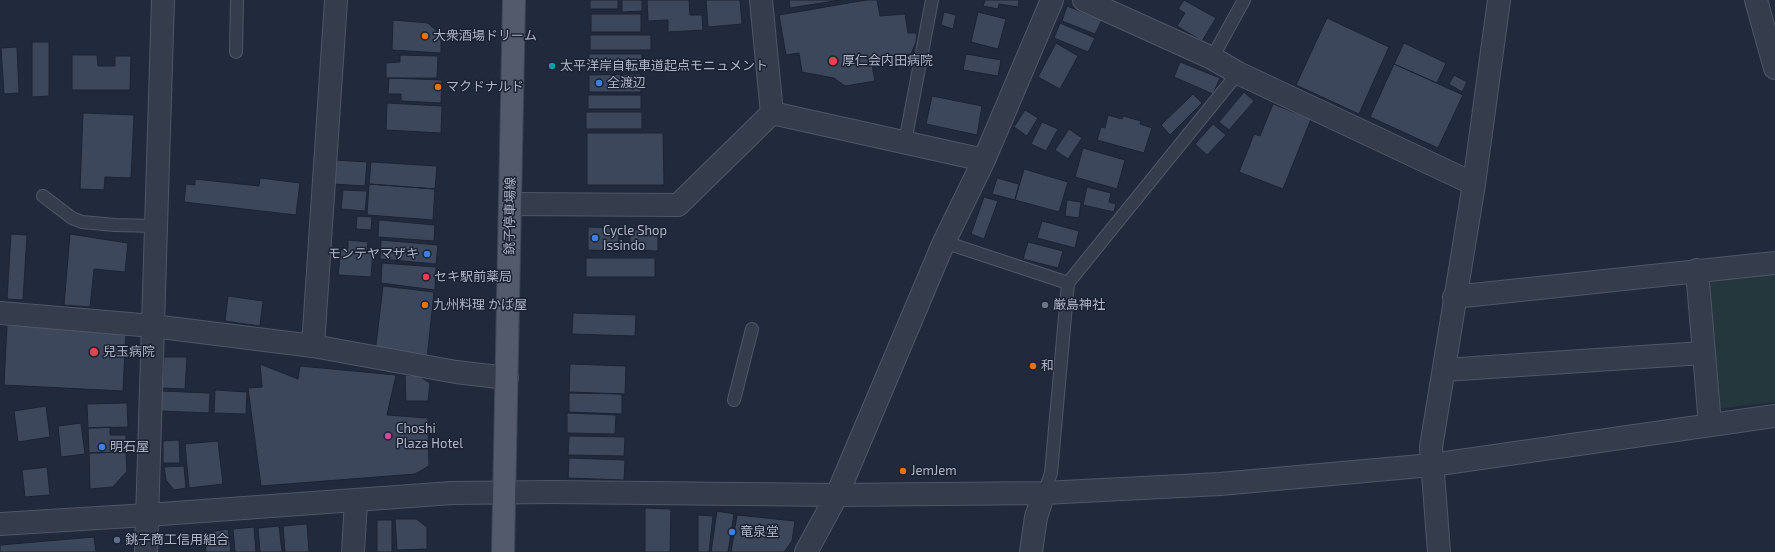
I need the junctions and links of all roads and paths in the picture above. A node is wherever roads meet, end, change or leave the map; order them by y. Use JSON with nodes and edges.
{"nodes":[{"id":1,"x":163,"y":0,"type":"edge"},
{"id":2,"x":237,"y":0,"type":"edge"},
{"id":3,"x":336,"y":0,"type":"edge"},
{"id":4,"x":514,"y":0,"type":"edge"},
{"id":5,"x":761,"y":0,"type":"edge"},
{"id":6,"x":932,"y":0,"type":"edge"},
{"id":7,"x":1052,"y":0,"type":"edge"},
{"id":8,"x":1084,"y":0,"type":"edge"},
{"id":9,"x":1244,"y":0,"type":"edge"},
{"id":10,"x":1499,"y":0,"type":"edge"},
{"id":11,"x":1756,"y":0,"type":"edge"},
{"id":12,"x":236,"y":52,"type":"dead end"},
{"id":13,"x":1212,"y":58,"type":"junction"},
{"id":14,"x":1775,"y":68,"type":"edge"},
{"id":15,"x":1238,"y":73,"type":"junction"},
{"id":16,"x":772,"y":113,"type":"junction"},
{"id":17,"x":905,"y":142,"type":"junction"},
{"id":18,"x":984,"y":160,"type":"junction"},
{"id":19,"x":1474,"y":184,"type":"junction"},
{"id":20,"x":43,"y":196,"type":"dead end"},
{"id":21,"x":510,"y":204,"type":"junction"},
{"id":22,"x":156,"y":226,"type":"junction"},
{"id":23,"x":944,"y":242,"type":"junction"},
{"id":24,"x":1775,"y":263,"type":"edge"},
{"id":25,"x":1697,"y":270,"type":"junction"},
{"id":26,"x":1068,"y":283,"type":"junction"},
{"id":27,"x":1454,"y":297,"type":"junction"},
{"id":28,"x":0,"y":313,"type":"edge"},
{"id":29,"x":153,"y":326,"type":"junction"},
{"id":30,"x":752,"y":329,"type":"dead end"},
{"id":31,"x":313,"y":346,"type":"junction"},
{"id":32,"x":1703,"y":353,"type":"junction"},
{"id":33,"x":1444,"y":370,"type":"junction"},
{"id":34,"x":507,"y":378,"type":"junction"},
{"id":35,"x":734,"y":400,"type":"dead end"},
{"id":36,"x":1775,"y":416,"type":"edge"},
{"id":37,"x":1710,"y":425,"type":"junction"},
{"id":38,"x":1432,"y":465,"type":"junction"},
{"id":39,"x":504,"y":492,"type":"junction"},
{"id":40,"x":1044,"y":493,"type":"junction"},
{"id":41,"x":837,"y":495,"type":"junction"},
{"id":42,"x":356,"y":501,"type":"junction"},
{"id":43,"x":147,"y":516,"type":"junction"},
{"id":44,"x":0,"y":524,"type":"edge"},
{"id":45,"x":146,"y":552,"type":"edge"},
{"id":46,"x":353,"y":552,"type":"edge"},
{"id":47,"x":503,"y":552,"type":"edge"},
{"id":48,"x":806,"y":552,"type":"edge"},
{"id":49,"x":1031,"y":552,"type":"edge"},
{"id":50,"x":1439,"y":552,"type":"edge"}],
"edges":[{"from":1,"to":22,"type":"street"},
{"from":2,"to":12,"type":"lane"},
{"from":3,"to":31,"type":"street"},
{"from":4,"to":21,"type":"main road","name":"銚子停車場線"},
{"from":5,"to":16,"type":"street"},
{"from":6,"to":17,"type":"lane"},
{"from":7,"to":18,"type":"street"},
{"from":8,"to":13,"type":"street"},
{"from":9,"to":13,"type":"lane"},
{"from":10,"to":19,"type":"street"},
{"from":11,"to":14,"type":"street"},
{"from":13,"to":15,"type":"street"},
{"from":15,"to":19,"type":"street"},
{"from":15,"to":26,"type":"lane"},
{"from":16,"to":17,"type":"street"},
{"from":16,"to":21,"type":"street"},
{"from":17,"to":18,"type":"street"},
{"from":18,"to":23,"type":"street"},
{"from":19,"to":27,"type":"street"},
{"from":20,"to":22,"type":"lane"},
{"from":21,"to":34,"type":"main road","name":"銚子停車場線"},
{"from":22,"to":29,"type":"street"},
{"from":23,"to":26,"type":"lane"},
{"from":23,"to":41,"type":"street"},
{"from":24,"to":25,"type":"street"},
{"from":25,"to":27,"type":"street"},
{"from":25,"to":32,"type":"street"},
{"from":26,"to":40,"type":"lane"},
{"from":27,"to":33,"type":"street"},
{"from":28,"to":29,"type":"street"},
{"from":29,"to":31,"type":"street"},
{"from":29,"to":43,"type":"street"},
{"from":30,"to":35,"type":"lane"},
{"from":31,"to":34,"type":"street"},
{"from":32,"to":33,"type":"street"},
{"from":32,"to":37,"type":"street"},
{"from":33,"to":38,"type":"street"},
{"from":34,"to":39,"type":"main road","name":"銚子停車場線"},
{"from":36,"to":37,"type":"street"},
{"from":37,"to":38,"type":"street"},
{"from":38,"to":40,"type":"street"},
{"from":38,"to":50,"type":"street"},
{"from":39,"to":41,"type":"street"},
{"from":39,"to":42,"type":"street"},
{"from":39,"to":47,"type":"main road","name":"銚子停車場線"},
{"from":40,"to":41,"type":"street"},
{"from":40,"to":49,"type":"street"},
{"from":41,"to":48,"type":"street"},
{"from":42,"to":43,"type":"street"},
{"from":42,"to":46,"type":"street"},
{"from":43,"to":44,"type":"street"},
{"from":43,"to":45,"type":"street"}]}
